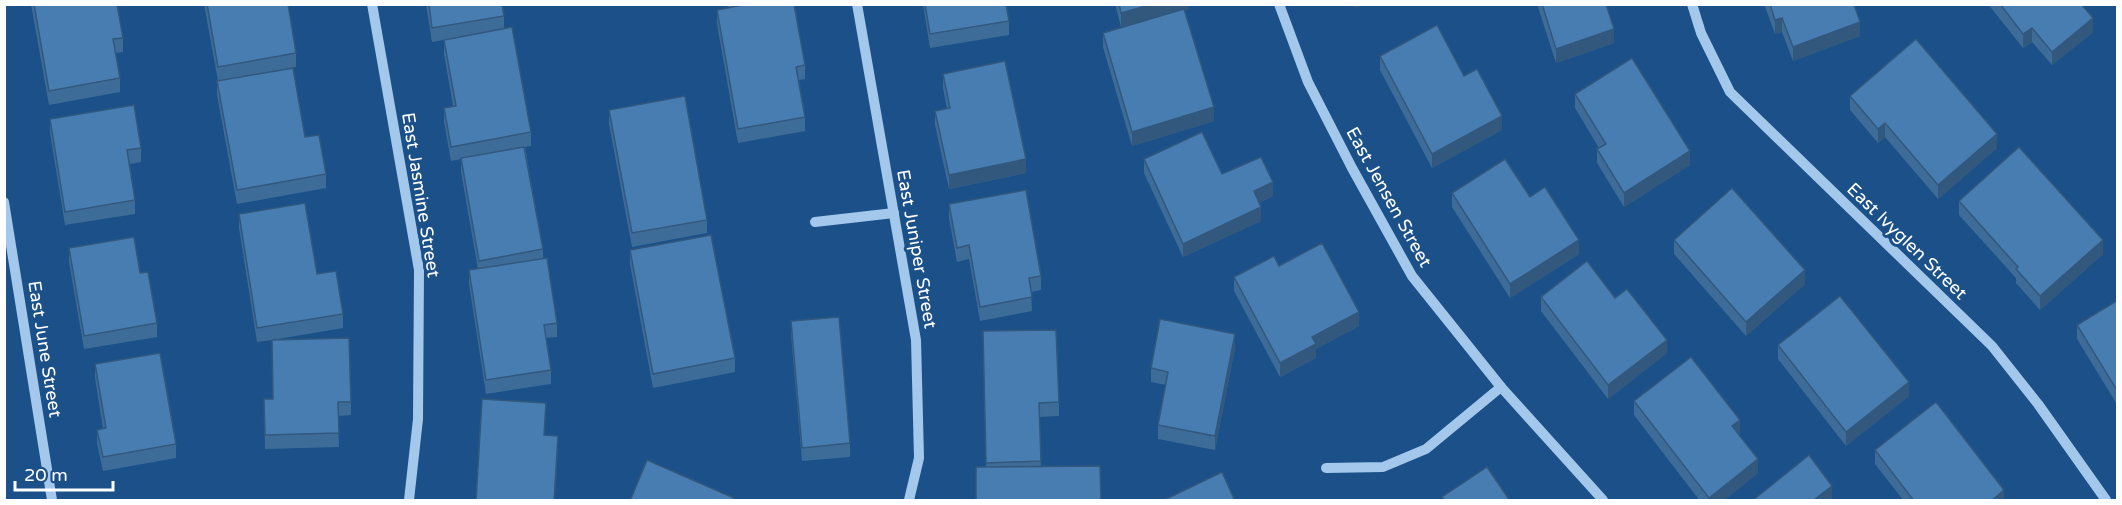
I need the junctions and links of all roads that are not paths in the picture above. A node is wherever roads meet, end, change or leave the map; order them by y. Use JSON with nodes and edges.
{"nodes":[{"id":1,"x":372,"y":4,"type":"edge"},
{"id":2,"x":857,"y":4,"type":"edge"},
{"id":3,"x":1279,"y":4,"type":"edge"},
{"id":4,"x":1692,"y":4,"type":"edge"},
{"id":5,"x":4,"y":202,"type":"edge"},
{"id":6,"x":894,"y":213,"type":"junction"},
{"id":7,"x":815,"y":222,"type":"dead end"},
{"id":8,"x":1501,"y":387,"type":"junction"},
{"id":9,"x":1326,"y":468,"type":"dead end"},
{"id":10,"x":52,"y":501,"type":"edge"},
{"id":11,"x":409,"y":501,"type":"edge"},
{"id":12,"x":909,"y":501,"type":"edge"},
{"id":13,"x":1603,"y":501,"type":"edge"},
{"id":14,"x":2106,"y":501,"type":"edge"}],
"edges":[{"from":1,"to":11,"type":"street","name":"East Jasmine Street"},
{"from":2,"to":6,"type":"street","name":"East Juniper Street"},
{"from":3,"to":8,"type":"street","name":"East Jensen Street"},
{"from":4,"to":14,"type":"street","name":"East Ivyglen Street"},
{"from":5,"to":10,"type":"street","name":"East June Street"},
{"from":6,"to":7,"type":"street"},
{"from":6,"to":12,"type":"street","name":"East Juniper Street"},
{"from":8,"to":9,"type":"street"},
{"from":8,"to":13,"type":"street","name":"East Jensen Street"}]}
